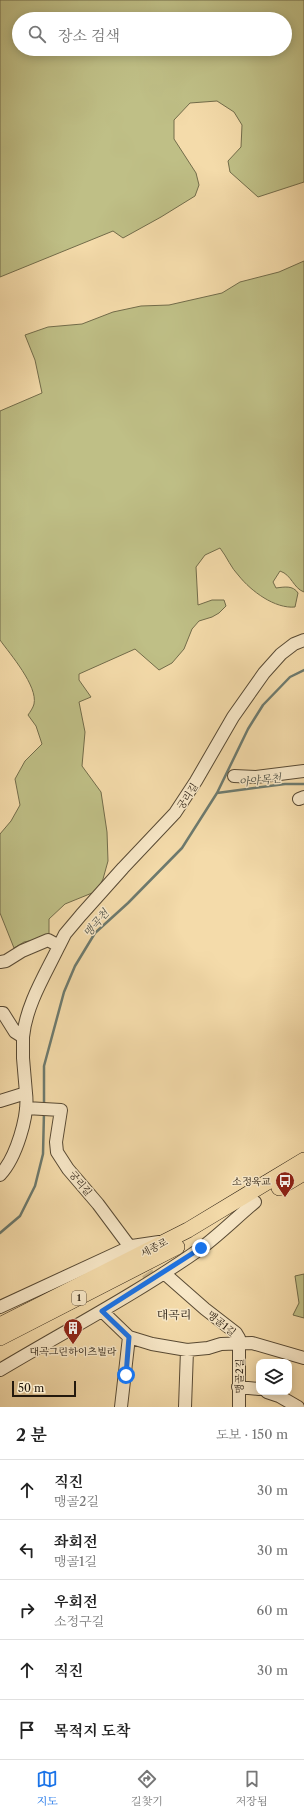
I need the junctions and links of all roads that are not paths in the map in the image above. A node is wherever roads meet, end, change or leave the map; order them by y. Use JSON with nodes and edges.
{"nodes":[{"id":1,"x":304,"y":640,"type":"edge"},
{"id":2,"x":304,"y":771,"type":"edge"},
{"id":3,"x":234,"y":776,"type":"dead end"},
{"id":4,"x":59,"y":946,"type":"junction"},
{"id":5,"x":0,"y":962,"type":"edge"},
{"id":6,"x":0,"y":1013,"type":"edge"},
{"id":7,"x":23,"y":1037,"type":"junction"},
{"id":8,"x":26,"y":1094,"type":"junction"},
{"id":9,"x":0,"y":1101,"type":"edge"},
{"id":10,"x":26,"y":1108,"type":"junction"},
{"id":11,"x":304,"y":1160,"type":"edge"},
{"id":12,"x":304,"y":1173,"type":"edge"},
{"id":13,"x":0,"y":1175,"type":"edge"},
{"id":14,"x":255,"y":1202,"type":"junction"},
{"id":15,"x":168,"y":1240,"type":"junction"},
{"id":16,"x":130,"y":1247,"type":"junction"},
{"id":17,"x":168,"y":1270,"type":"junction"},
{"id":18,"x":0,"y":1307,"type":"edge"},
{"id":19,"x":102,"y":1311,"type":"junction"},
{"id":20,"x":0,"y":1325,"type":"edge"},
{"id":21,"x":129,"y":1337,"type":"junction"},
{"id":22,"x":0,"y":1338,"type":"edge"},
{"id":23,"x":239,"y":1344,"type":"junction"},
{"id":24,"x":187,"y":1350,"type":"junction"},
{"id":25,"x":304,"y":1358,"type":"edge"},
{"id":26,"x":0,"y":1370,"type":"edge"},
{"id":27,"x":238,"y":1387,"type":"junction"},
{"id":28,"x":256,"y":1390,"type":"edge"},
{"id":29,"x":276,"y":1395,"type":"edge"},
{"id":30,"x":121,"y":1407,"type":"edge"},
{"id":31,"x":185,"y":1407,"type":"edge"},
{"id":32,"x":239,"y":1407,"type":"edge"},
{"id":33,"x":298,"y":1407,"type":"edge"}],
"edges":[{"from":1,"to":4,"type":"street","name":"궁리길"},
{"from":2,"to":3,"type":"street"},
{"from":4,"to":5,"type":"street"},
{"from":4,"to":7,"type":"street","name":"궁리길"},
{"from":6,"to":7,"type":"street"},
{"from":7,"to":8,"type":"street","name":"궁리길"},
{"from":8,"to":9,"type":"street"},
{"from":8,"to":10,"type":"street","name":"궁리길"},
{"from":10,"to":13,"type":"street","name":"궁리길"},
{"from":10,"to":16,"type":"street","name":"궁리길"},
{"from":11,"to":15,"type":"main road","name":"세종로","number":"1"},
{"from":12,"to":14,"type":"main road","name":"세종로","number":"1"},
{"from":14,"to":17,"type":"street"},
{"from":14,"to":22,"type":"main road","name":"세종로","number":"1"},
{"from":15,"to":16,"type":"street"},
{"from":15,"to":20,"type":"main road","name":"세종로","number":"1"},
{"from":16,"to":18,"type":"street"},
{"from":17,"to":19,"type":"street"},
{"from":17,"to":23,"type":"street","name":"맹골1길"},
{"from":19,"to":21,"type":"street","name":"맹골1길"},
{"from":19,"to":26,"type":"street"},
{"from":21,"to":24,"type":"street","name":"맹골1길"},
{"from":21,"to":30,"type":"street"},
{"from":23,"to":24,"type":"street","name":"맹골1길"},
{"from":23,"to":25,"type":"street","name":"맹골1길"},
{"from":23,"to":27,"type":"street","name":"맹골2길"},
{"from":24,"to":31,"type":"street"},
{"from":27,"to":28,"type":"street"},
{"from":27,"to":32,"type":"street","name":"맹골2길"},
{"from":29,"to":33,"type":"street"}]}
